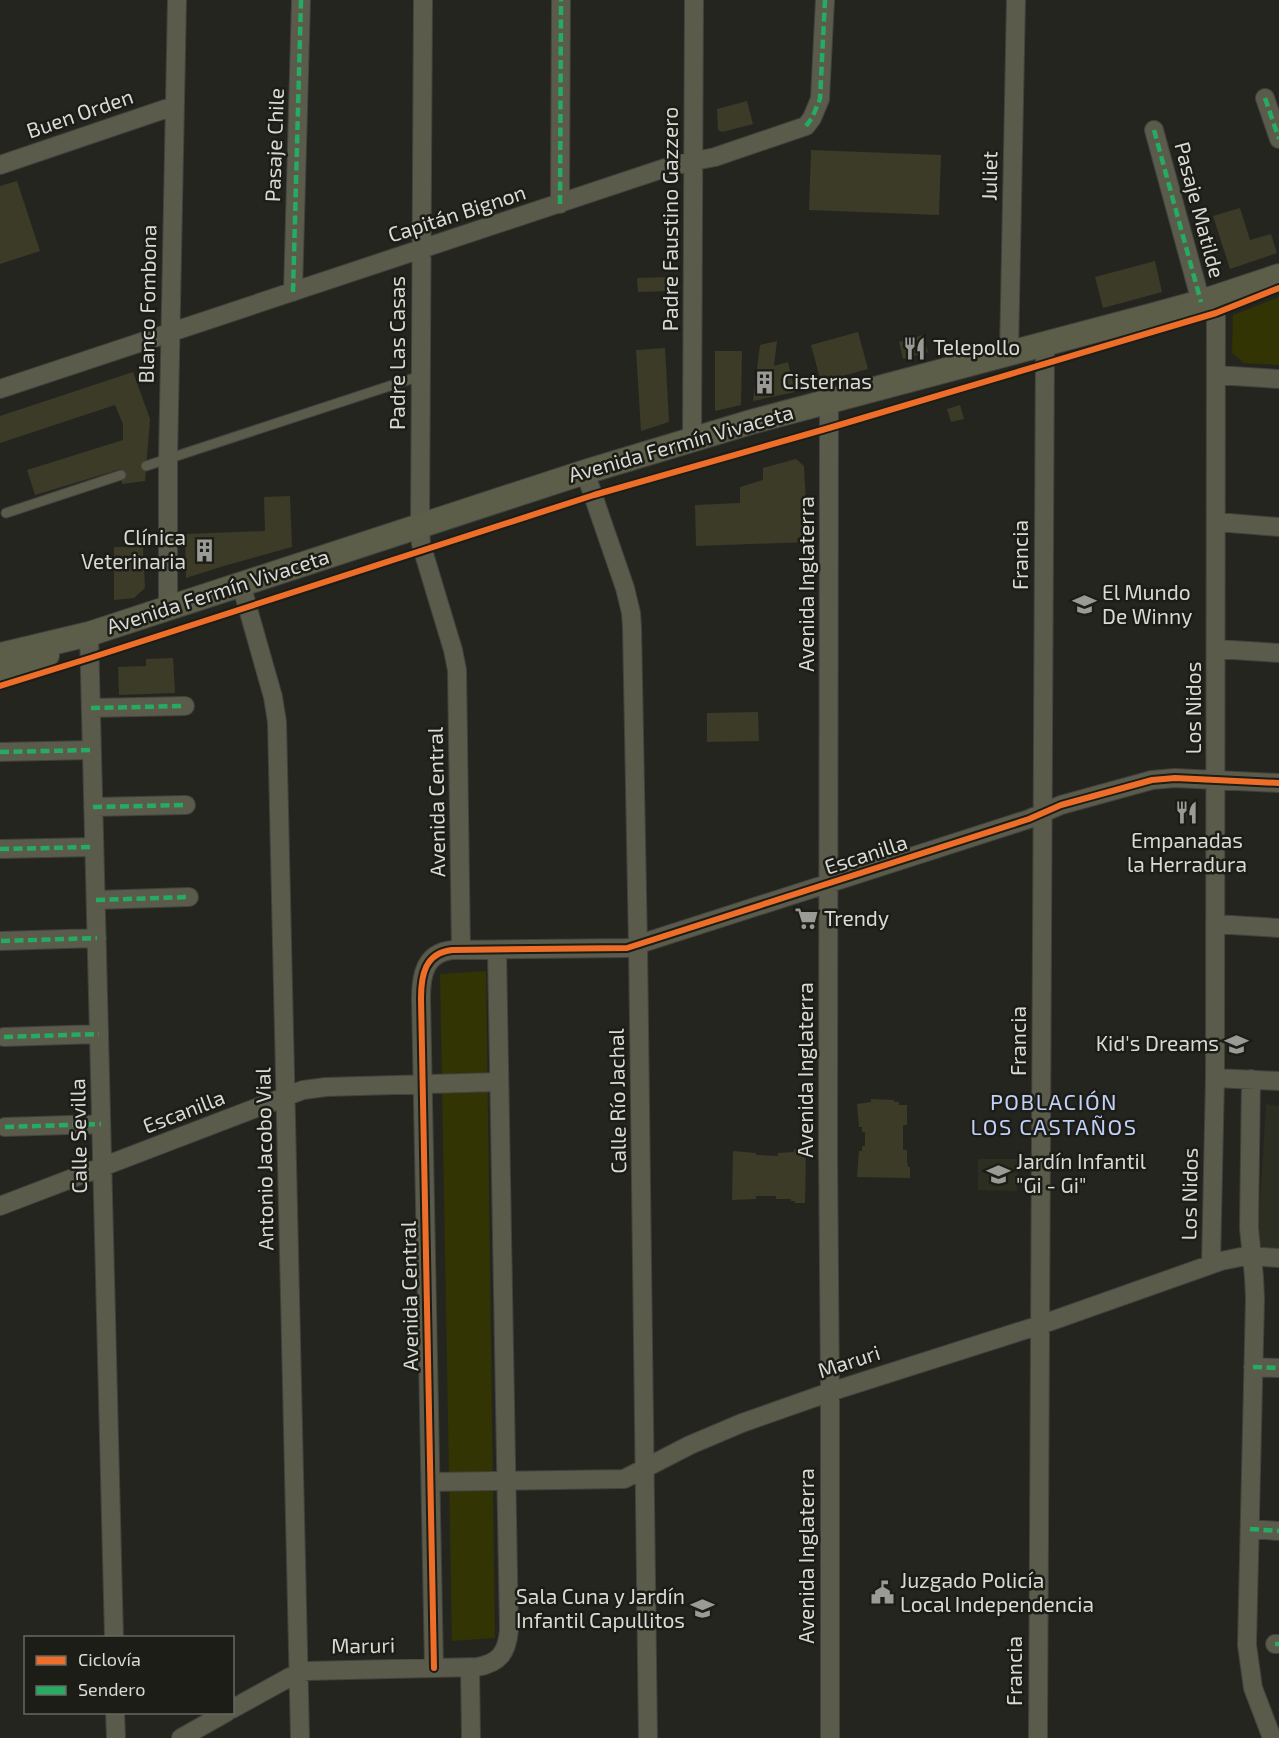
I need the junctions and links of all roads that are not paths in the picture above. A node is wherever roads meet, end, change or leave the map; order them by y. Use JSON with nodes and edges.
{"nodes":[{"id":1,"x":177,"y":0,"type":"edge"},
{"id":2,"x":301,"y":0,"type":"edge"},
{"id":3,"x":423,"y":0,"type":"edge"},
{"id":4,"x":561,"y":0,"type":"edge"},
{"id":5,"x":694,"y":0,"type":"edge"},
{"id":6,"x":825,"y":0,"type":"edge"},
{"id":7,"x":1016,"y":0,"type":"edge"},
{"id":8,"x":1265,"y":98,"type":"dead end"},
{"id":9,"x":174,"y":106,"type":"junction"},
{"id":10,"x":1154,"y":130,"type":"dead end"},
{"id":11,"x":1279,"y":138,"type":"edge"},
{"id":12,"x":693,"y":162,"type":"junction"},
{"id":13,"x":0,"y":165,"type":"edge"},
{"id":14,"x":560,"y":204,"type":"junction"},
{"id":15,"x":421,"y":250,"type":"junction"},
{"id":16,"x":1279,"y":276,"type":"edge"},
{"id":17,"x":293,"y":292,"type":"junction"},
{"id":18,"x":1209,"y":299,"type":"junction"},
{"id":19,"x":170,"y":333,"type":"junction"},
{"id":20,"x":1045,"y":344,"type":"junction"},
{"id":21,"x":1010,"y":353,"type":"junction"},
{"id":22,"x":1217,"y":375,"type":"junction"},
{"id":23,"x":420,"y":376,"type":"junction"},
{"id":24,"x":1279,"y":379,"type":"edge"},
{"id":25,"x":0,"y":389,"type":"edge"},
{"id":26,"x":829,"y":402,"type":"junction"},
{"id":27,"x":692,"y":439,"type":"junction"},
{"id":28,"x":168,"y":459,"type":"junction"},
{"id":29,"x":146,"y":466,"type":"dead end"},
{"id":30,"x":585,"y":472,"type":"junction"},
{"id":31,"x":121,"y":475,"type":"dead end"},
{"id":32,"x":6,"y":513,"type":"dead end"},
{"id":33,"x":1217,"y":522,"type":"junction"},
{"id":34,"x":420,"y":526,"type":"junction"},
{"id":35,"x":1279,"y":527,"type":"edge"},
{"id":36,"x":241,"y":584,"type":"junction"},
{"id":37,"x":168,"y":608,"type":"junction"},
{"id":38,"x":89,"y":634,"type":"junction"},
{"id":39,"x":1217,"y":649,"type":"junction"},
{"id":40,"x":1279,"y":653,"type":"edge"},
{"id":41,"x":0,"y":655,"type":"edge"},
{"id":42,"x":0,"y":676,"type":"edge"},
{"id":43,"x":185,"y":706,"type":"dead end"},
{"id":44,"x":91,"y":708,"type":"junction"},
{"id":45,"x":92,"y":750,"type":"junction"},
{"id":46,"x":0,"y":752,"type":"edge"},
{"id":47,"x":1216,"y":779,"type":"junction"},
{"id":48,"x":1279,"y":783,"type":"edge"},
{"id":49,"x":186,"y":805,"type":"dead end"},
{"id":50,"x":93,"y":807,"type":"junction"},
{"id":51,"x":1042,"y":813,"type":"junction"},
{"id":52,"x":94,"y":847,"type":"junction"},
{"id":53,"x":0,"y":849,"type":"edge"},
{"id":54,"x":829,"y":884,"type":"junction"},
{"id":55,"x":189,"y":897,"type":"dead end"},
{"id":56,"x":96,"y":900,"type":"junction"},
{"id":57,"x":1215,"y":924,"type":"junction"},
{"id":58,"x":1279,"y":928,"type":"edge"},
{"id":59,"x":97,"y":938,"type":"junction"},
{"id":60,"x":1,"y":941,"type":"edge"},
{"id":61,"x":639,"y":946,"type":"junction"},
{"id":62,"x":461,"y":950,"type":"junction"},
{"id":63,"x":497,"y":951,"type":"junction"},
{"id":64,"x":99,"y":1034,"type":"junction"},
{"id":65,"x":4,"y":1037,"type":"dead end"},
{"id":66,"x":1215,"y":1078,"type":"junction"},
{"id":67,"x":1251,"y":1079,"type":"junction"},
{"id":68,"x":1279,"y":1081,"type":"edge"},
{"id":69,"x":498,"y":1082,"type":"junction"},
{"id":70,"x":422,"y":1085,"type":"junction"},
{"id":71,"x":286,"y":1096,"type":"junction"},
{"id":72,"x":101,"y":1124,"type":"junction"},
{"id":73,"x":5,"y":1127,"type":"dead end"},
{"id":74,"x":102,"y":1168,"type":"junction"},
{"id":75,"x":0,"y":1206,"type":"edge"},
{"id":76,"x":1252,"y":1256,"type":"junction"},
{"id":77,"x":1279,"y":1258,"type":"edge"},
{"id":78,"x":1211,"y":1264,"type":"junction"},
{"id":79,"x":1040,"y":1325,"type":"junction"},
{"id":80,"x":1252,"y":1367,"type":"junction"},
{"id":81,"x":1279,"y":1368,"type":"edge"},
{"id":82,"x":830,"y":1392,"type":"junction"},
{"id":83,"x":644,"y":1469,"type":"junction"},
{"id":84,"x":506,"y":1480,"type":"junction"},
{"id":85,"x":430,"y":1482,"type":"junction"},
{"id":86,"x":1250,"y":1528,"type":"junction"},
{"id":87,"x":1279,"y":1531,"type":"edge"},
{"id":88,"x":114,"y":1636,"type":"edge"},
{"id":89,"x":470,"y":1667,"type":"junction"},
{"id":90,"x":434,"y":1668,"type":"junction"},
{"id":91,"x":299,"y":1672,"type":"junction"},
{"id":92,"x":234,"y":1708,"type":"edge"},
{"id":93,"x":116,"y":1714,"type":"edge"},
{"id":94,"x":224,"y":1714,"type":"edge"},
{"id":95,"x":116,"y":1738,"type":"edge"},
{"id":96,"x":181,"y":1738,"type":"edge"},
{"id":97,"x":300,"y":1738,"type":"edge"},
{"id":98,"x":471,"y":1738,"type":"edge"},
{"id":99,"x":648,"y":1738,"type":"edge"},
{"id":100,"x":830,"y":1738,"type":"edge"},
{"id":101,"x":1038,"y":1738,"type":"edge"},
{"id":102,"x":1272,"y":1738,"type":"edge"}],
"edges":[{"from":1,"to":9,"type":"street","name":"Blanco Fombona"},
{"from":2,"to":17,"type":"street","name":"Pasaje Chile"},
{"from":3,"to":15,"type":"street","name":"Padre Las Casas"},
{"from":4,"to":14,"type":"street"},
{"from":5,"to":12,"type":"street","name":"Padre Faustino Gazzero"},
{"from":6,"to":12,"type":"street","name":"Capitán Bignon"},
{"from":7,"to":21,"type":"street","name":"Juliet"},
{"from":8,"to":11,"type":"street"},
{"from":9,"to":13,"type":"street","name":"Buen Orden"},
{"from":9,"to":19,"type":"street","name":"Blanco Fombona"},
{"from":10,"to":18,"type":"street","name":"Pasaje Matilde"},
{"from":12,"to":14,"type":"street","name":"Capitán Bignon"},
{"from":12,"to":27,"type":"street","name":"Padre Faustino Gazzero"},
{"from":14,"to":15,"type":"street","name":"Capitán Bignon"},
{"from":15,"to":17,"type":"street","name":"Capitán Bignon"},
{"from":15,"to":23,"type":"street","name":"Padre Las Casas"},
{"from":16,"to":18,"type":"main road","name":"Avenida Fermín Vivaceta"},
{"from":17,"to":19,"type":"street","name":"Capitán Bignon"},
{"from":18,"to":20,"type":"main road","name":"Avenida Fermín Vivaceta"},
{"from":18,"to":22,"type":"street","name":"Los Nidos"},
{"from":19,"to":25,"type":"street","name":"Capitán Bignon"},
{"from":19,"to":28,"type":"street","name":"Blanco Fombona"},
{"from":20,"to":21,"type":"main road","name":"Avenida Fermín Vivaceta"},
{"from":20,"to":51,"type":"street","name":"Francia"},
{"from":21,"to":26,"type":"main road","name":"Avenida Fermín Vivaceta"},
{"from":22,"to":24,"type":"street"},
{"from":22,"to":33,"type":"street","name":"Los Nidos"},
{"from":23,"to":28,"type":"lane"},
{"from":23,"to":34,"type":"street","name":"Padre Las Casas"},
{"from":26,"to":27,"type":"main road","name":"Avenida Fermín Vivaceta"},
{"from":26,"to":54,"type":"street","name":"Avenida Inglaterra"},
{"from":27,"to":30,"type":"main road","name":"Avenida Fermín Vivaceta"},
{"from":28,"to":29,"type":"lane"},
{"from":28,"to":37,"type":"street","name":"Blanco Fombona"},
{"from":30,"to":34,"type":"main road","name":"Avenida Fermín Vivaceta"},
{"from":30,"to":61,"type":"street","name":"Calle Río Jachal"},
{"from":31,"to":32,"type":"lane"},
{"from":33,"to":35,"type":"street"},
{"from":33,"to":39,"type":"street","name":"Los Nidos"},
{"from":34,"to":36,"type":"main road","name":"Avenida Fermín Vivaceta"},
{"from":34,"to":62,"type":"street","name":"Avenida Central"},
{"from":36,"to":37,"type":"main road","name":"Avenida Fermín Vivaceta"},
{"from":36,"to":71,"type":"street","name":"Antonio Jacobo Vial"},
{"from":37,"to":38,"type":"main road","name":"Avenida Fermín Vivaceta"},
{"from":38,"to":41,"type":"main road","name":"Avenida Fermín Vivaceta"},
{"from":38,"to":42,"type":"main road","name":"Avenida Fermín Vivaceta"},
{"from":38,"to":44,"type":"street","name":"Calle Sevilla"},
{"from":39,"to":40,"type":"street"},
{"from":39,"to":47,"type":"street","name":"Los Nidos"},
{"from":43,"to":44,"type":"street"},
{"from":44,"to":45,"type":"street","name":"Calle Sevilla"},
{"from":45,"to":46,"type":"street"},
{"from":45,"to":50,"type":"street","name":"Calle Sevilla"},
{"from":47,"to":48,"type":"street","name":"Escanilla"},
{"from":47,"to":51,"type":"street","name":"Escanilla"},
{"from":47,"to":57,"type":"street","name":"Los Nidos"},
{"from":49,"to":50,"type":"street"},
{"from":50,"to":52,"type":"street","name":"Calle Sevilla"},
{"from":51,"to":54,"type":"street","name":"Escanilla"},
{"from":51,"to":79,"type":"street","name":"Francia"},
{"from":52,"to":53,"type":"street"},
{"from":52,"to":56,"type":"street","name":"Calle Sevilla"},
{"from":54,"to":61,"type":"street","name":"Escanilla"},
{"from":54,"to":82,"type":"street","name":"Avenida Inglaterra"},
{"from":55,"to":56,"type":"street"},
{"from":56,"to":59,"type":"street","name":"Calle Sevilla"},
{"from":57,"to":58,"type":"street"},
{"from":57,"to":66,"type":"street","name":"Los Nidos"},
{"from":59,"to":60,"type":"street"},
{"from":59,"to":64,"type":"street","name":"Calle Sevilla"},
{"from":61,"to":63,"type":"street","name":"Escanilla"},
{"from":61,"to":83,"type":"street","name":"Calle Río Jachal"},
{"from":62,"to":63,"type":"street","name":"Escanilla"},
{"from":62,"to":70,"type":"street","name":"Avenida Central"},
{"from":63,"to":69,"type":"street"},
{"from":64,"to":65,"type":"street"},
{"from":64,"to":72,"type":"street","name":"Calle Sevilla"},
{"from":66,"to":67,"type":"street"},
{"from":66,"to":78,"type":"street","name":"Los Nidos"},
{"from":67,"to":68,"type":"street"},
{"from":67,"to":76,"type":"street"},
{"from":69,"to":70,"type":"street","name":"Escanilla"},
{"from":69,"to":84,"type":"street"},
{"from":70,"to":71,"type":"street","name":"Escanilla"},
{"from":70,"to":85,"type":"street","name":"Avenida Central"},
{"from":71,"to":74,"type":"street","name":"Escanilla"},
{"from":71,"to":91,"type":"street","name":"Antonio Jacobo Vial"},
{"from":72,"to":73,"type":"street"},
{"from":72,"to":74,"type":"street","name":"Calle Sevilla"},
{"from":74,"to":75,"type":"street","name":"Escanilla"},
{"from":74,"to":88,"type":"street","name":"Calle Sevilla"},
{"from":76,"to":77,"type":"street","name":"Maruri"},
{"from":76,"to":78,"type":"street","name":"Maruri"},
{"from":76,"to":80,"type":"street"},
{"from":78,"to":79,"type":"street","name":"Maruri"},
{"from":79,"to":82,"type":"street","name":"Maruri"},
{"from":79,"to":101,"type":"street","name":"Francia"},
{"from":80,"to":81,"type":"street"},
{"from":80,"to":86,"type":"street"},
{"from":82,"to":83,"type":"street","name":"Maruri"},
{"from":82,"to":100,"type":"street","name":"Avenida Inglaterra"},
{"from":83,"to":84,"type":"street","name":"Maruri"},
{"from":83,"to":99,"type":"street","name":"Calle Río Jachal"},
{"from":84,"to":85,"type":"street","name":"Maruri"},
{"from":84,"to":89,"type":"street","name":"Maruri"},
{"from":85,"to":90,"type":"street","name":"Avenida Central"},
{"from":86,"to":87,"type":"street"},
{"from":86,"to":102,"type":"street"},
{"from":89,"to":90,"type":"street","name":"Maruri"},
{"from":89,"to":98,"type":"street"},
{"from":90,"to":91,"type":"street","name":"Maruri"},
{"from":91,"to":92,"type":"street","name":"Maruri"},
{"from":91,"to":97,"type":"street","name":"Antonio Jacobo Vial"},
{"from":93,"to":95,"type":"street"},
{"from":94,"to":96,"type":"street"}]}
